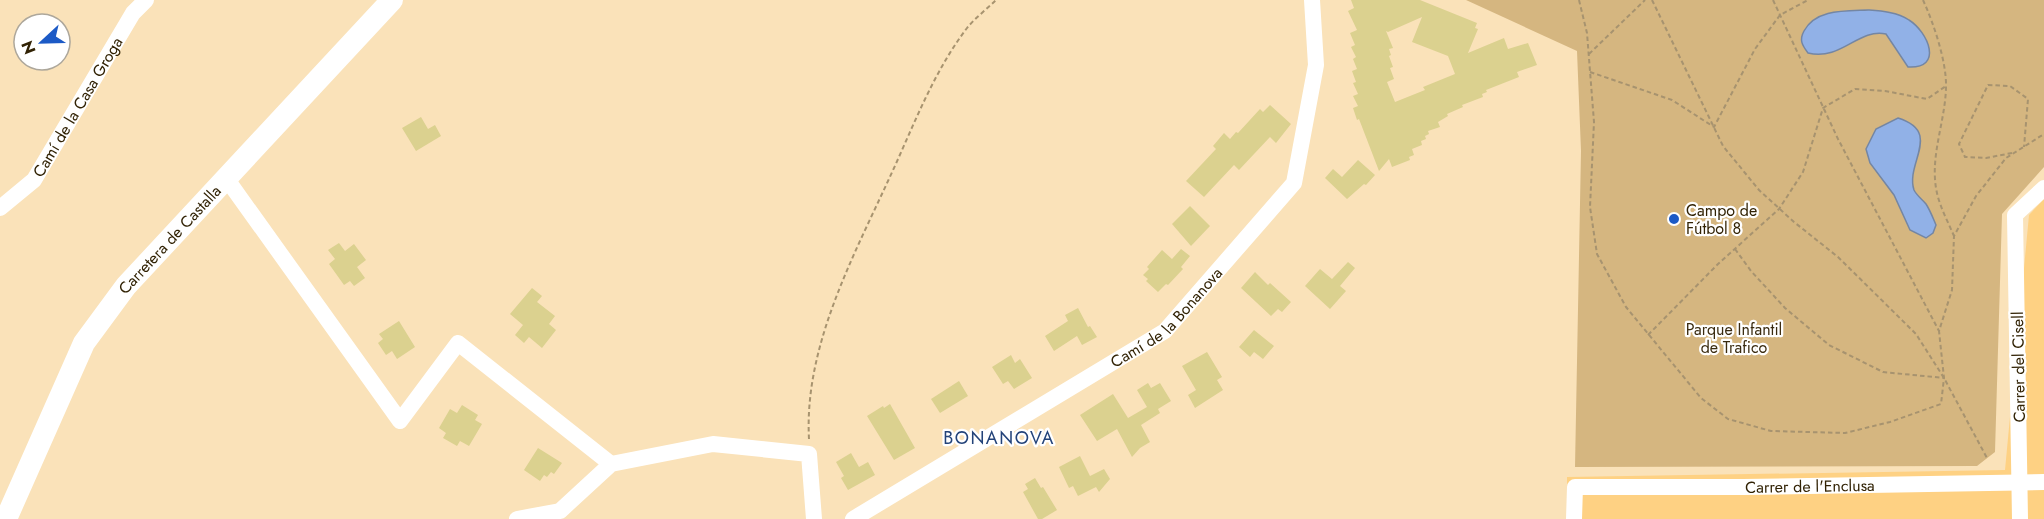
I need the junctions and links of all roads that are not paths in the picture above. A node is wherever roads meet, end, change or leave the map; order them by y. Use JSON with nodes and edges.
{"nodes":[{"id":1,"x":146,"y":0,"type":"edge"},
{"id":2,"x":392,"y":0,"type":"edge"},
{"id":3,"x":1312,"y":0,"type":"edge"},
{"id":4,"x":226,"y":178,"type":"junction"},
{"id":5,"x":2044,"y":188,"type":"edge"},
{"id":6,"x":0,"y":208,"type":"edge"},
{"id":7,"x":611,"y":464,"type":"junction"},
{"id":8,"x":2021,"y":482,"type":"junction"},
{"id":9,"x":2044,"y":482,"type":"edge"},
{"id":10,"x":6,"y":519,"type":"edge"},
{"id":11,"x":517,"y":519,"type":"edge"},
{"id":12,"x":814,"y":519,"type":"edge"},
{"id":13,"x":853,"y":519,"type":"edge"},
{"id":14,"x":1574,"y":519,"type":"edge"},
{"id":15,"x":2020,"y":519,"type":"edge"}],
"edges":[{"from":1,"to":6,"type":"street","name":"Camí de la Casa Groga"},
{"from":2,"to":4,"type":"main road","name":"Carretera de Castalla"},
{"from":3,"to":13,"type":"street","name":"Camí de la Bonanova"},
{"from":4,"to":7,"type":"street"},
{"from":4,"to":10,"type":"main road","name":"Carretera de Castalla"},
{"from":5,"to":8,"type":"street","name":"Carrer del Cisell"},
{"from":7,"to":11,"type":"street"},
{"from":7,"to":12,"type":"street"},
{"from":8,"to":9,"type":"street","name":"Carrer de l'Enclusa"},
{"from":8,"to":14,"type":"street","name":"Carrer de l'Enclusa"},
{"from":8,"to":15,"type":"street","name":"Carrer del Cisell"}]}
